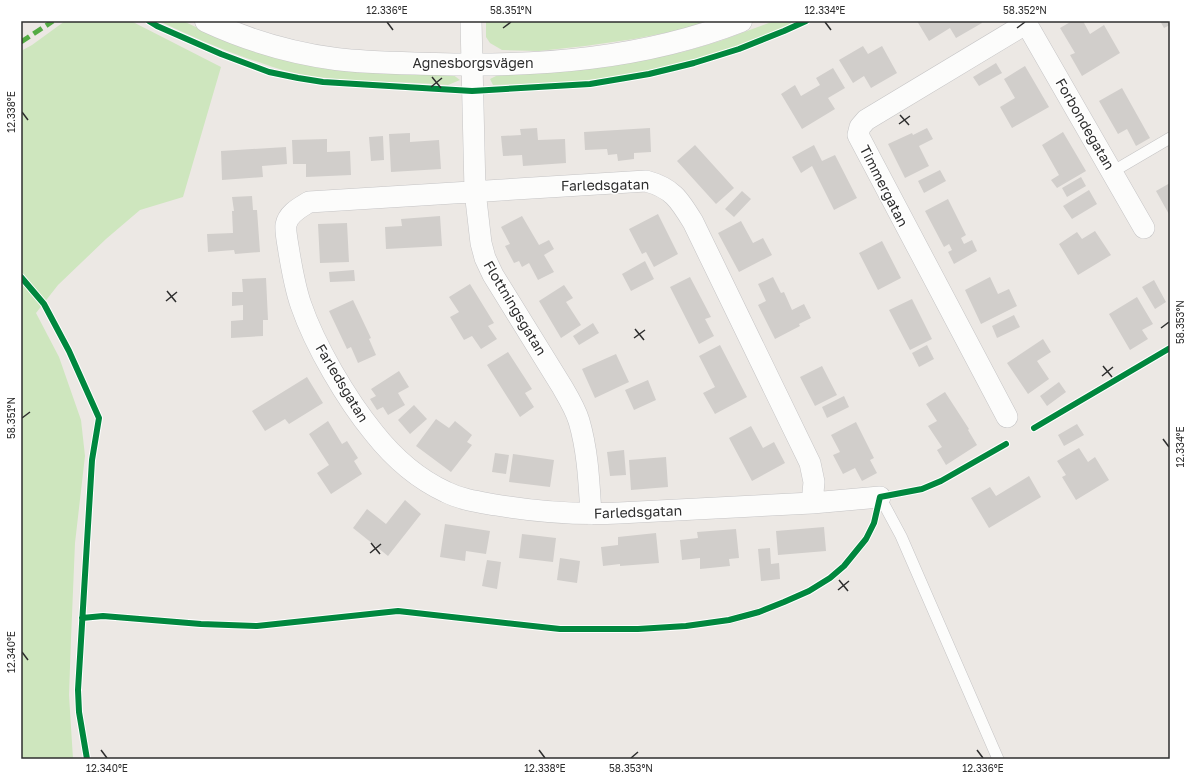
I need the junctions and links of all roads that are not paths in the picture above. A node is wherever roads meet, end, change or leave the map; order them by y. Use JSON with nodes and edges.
{"nodes":[{"id":1,"x":206,"y":21,"type":"edge"},
{"id":2,"x":470,"y":21,"type":"edge"},
{"id":3,"x":741,"y":21,"type":"edge"},
{"id":4,"x":1030,"y":23,"type":"edge"},
{"id":5,"x":471,"y":65,"type":"junction"},
{"id":6,"x":1170,"y":138,"type":"edge"},
{"id":7,"x":1112,"y":172,"type":"junction"},
{"id":8,"x":475,"y":191,"type":"junction"},
{"id":9,"x":1144,"y":228,"type":"dead end"},
{"id":10,"x":1007,"y":417,"type":"dead end"},
{"id":11,"x":880,"y":497,"type":"joint"},
{"id":12,"x":812,"y":503,"type":"junction"},
{"id":13,"x":591,"y":514,"type":"junction"},
{"id":14,"x":998,"y":759,"type":"edge"}],
"edges":[{"from":1,"to":5,"type":"street","name":"Agnesborgsvägen"},
{"from":2,"to":5,"type":"street","name":"Flottningsgatan"},
{"from":3,"to":5,"type":"street","name":"Agnesborgsvägen"},
{"from":4,"to":7,"type":"street","name":"Forbondegatan"},
{"from":4,"to":10,"type":"street","name":"Timmergatan"},
{"from":5,"to":8,"type":"street","name":"Flottningsgatan"},
{"from":6,"to":7,"type":"lane"},
{"from":7,"to":9,"type":"street","name":"Forbondegatan"},
{"from":8,"to":12,"type":"street","name":"Farledsgatan"},
{"from":8,"to":13,"type":"street","name":"Flottningsgatan"},
{"from":8,"to":13,"type":"street","name":"Farledsgatan"},
{"from":11,"to":12,"type":"street"},
{"from":11,"to":14,"type":"lane"},
{"from":12,"to":13,"type":"street","name":"Farledsgatan"}]}
